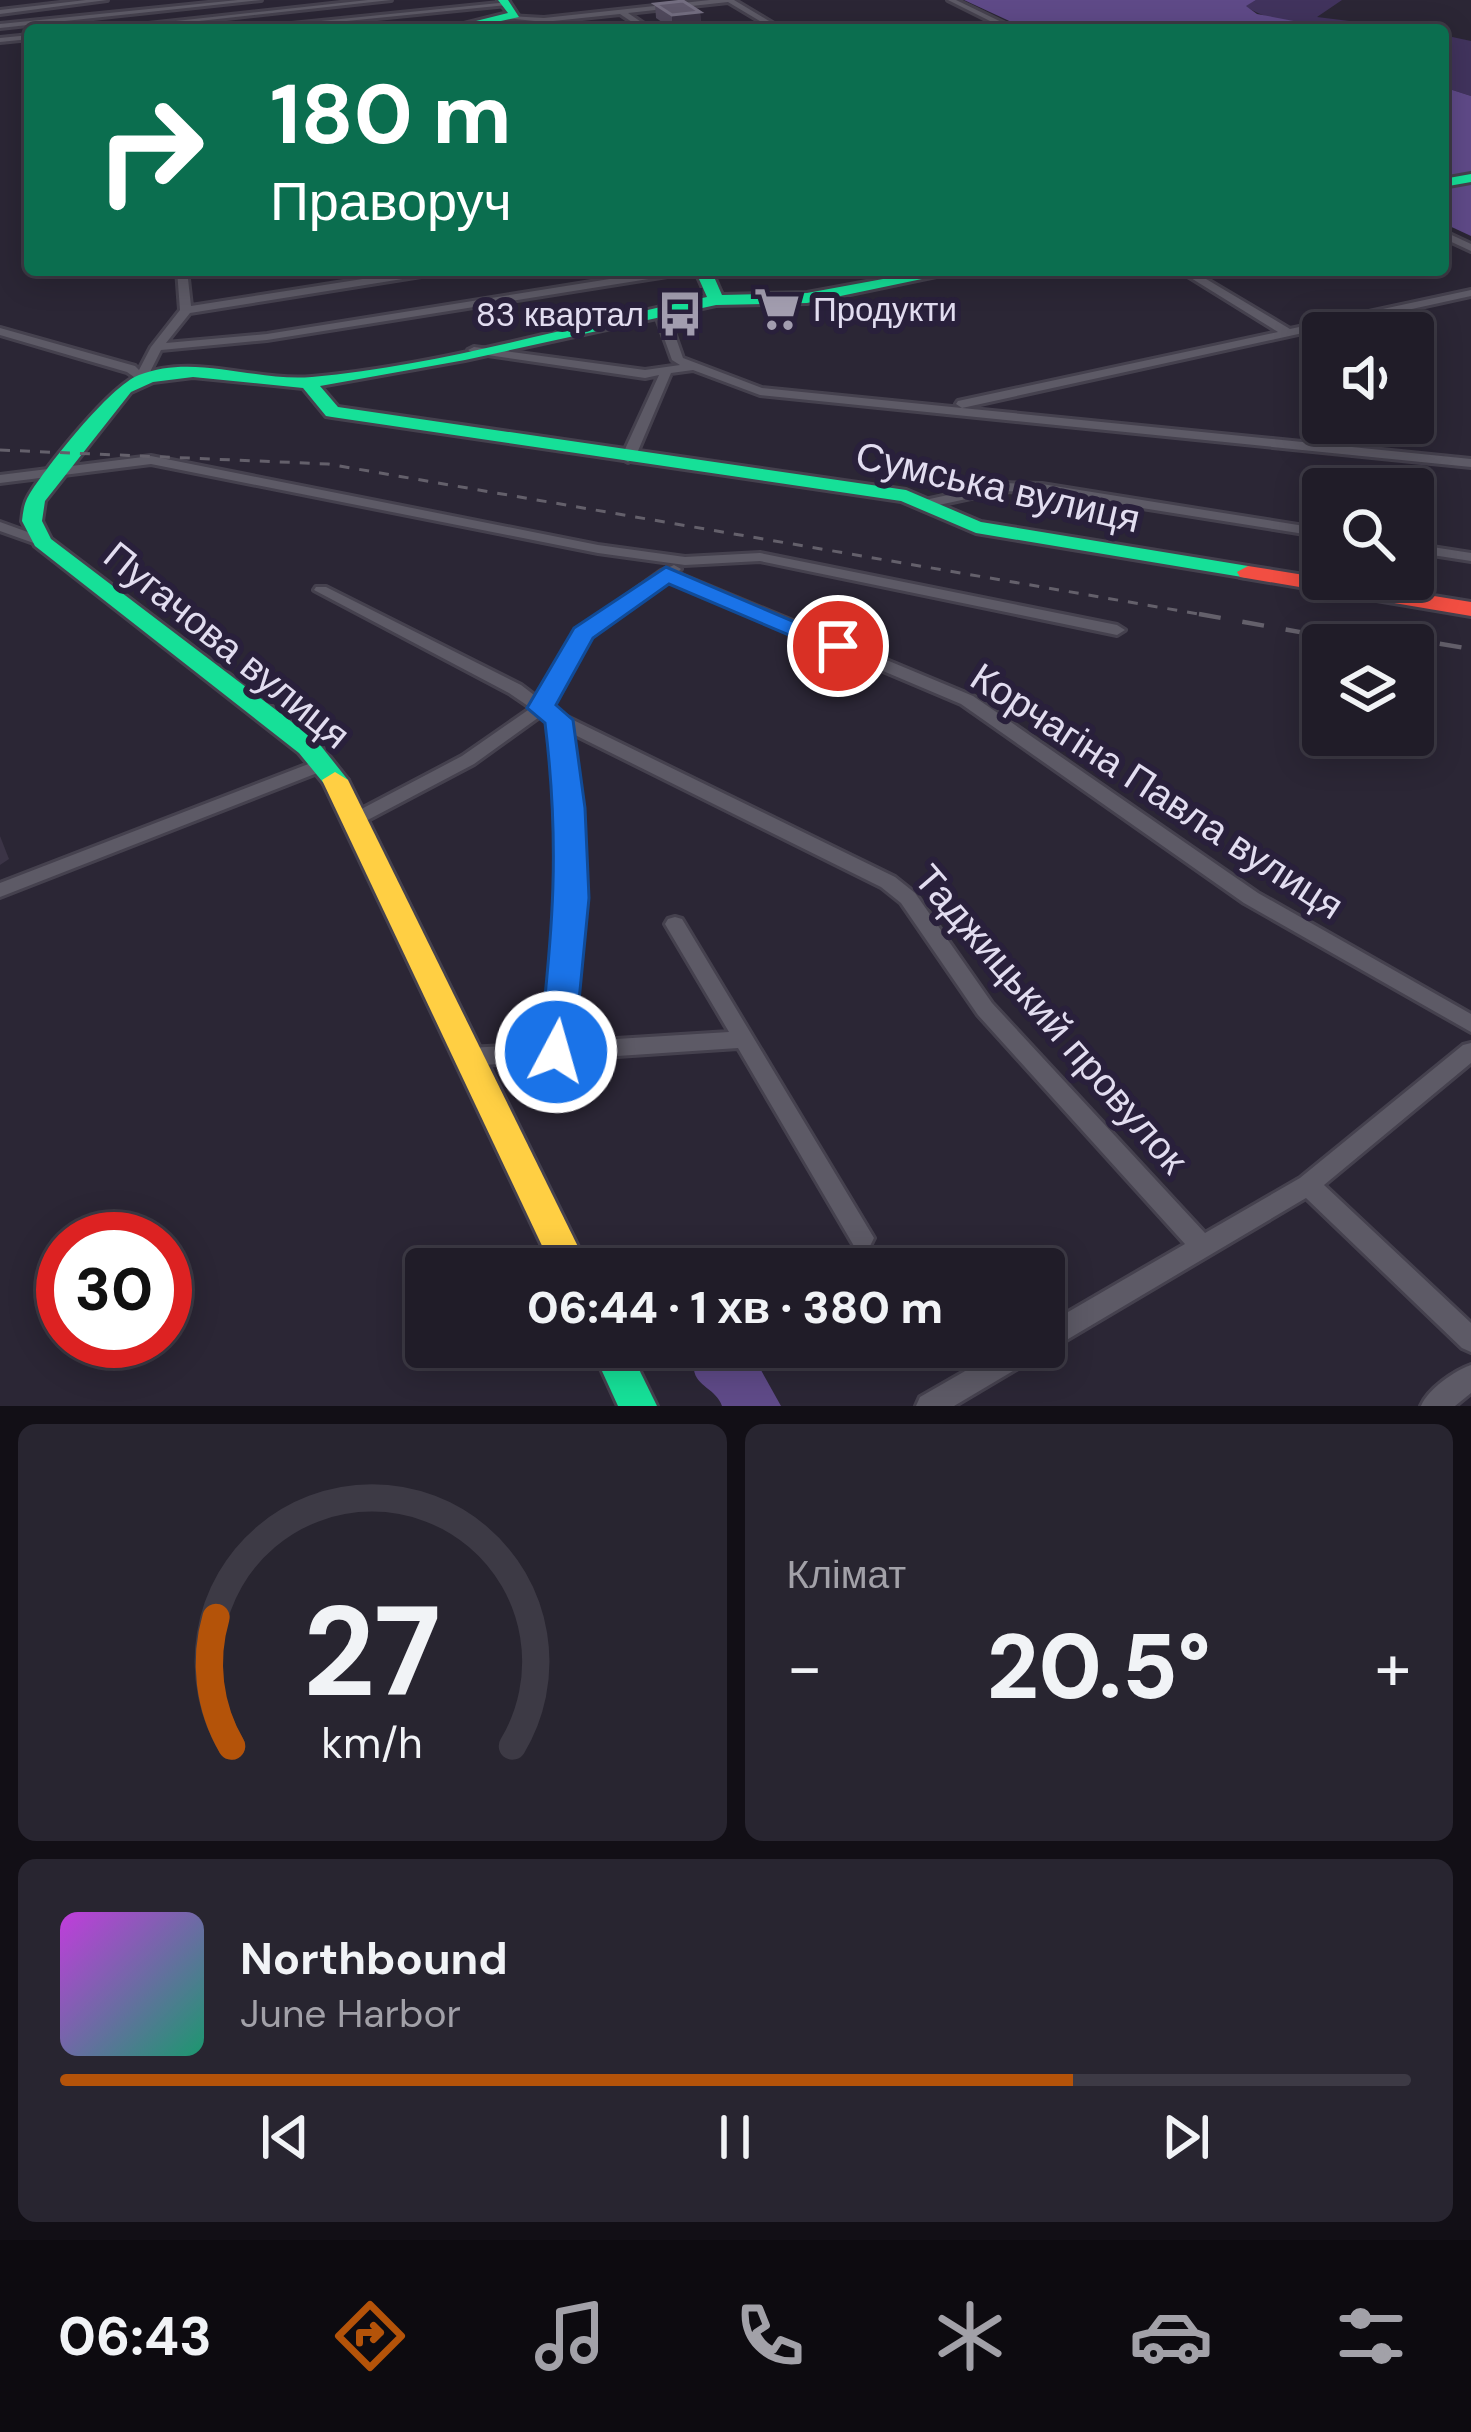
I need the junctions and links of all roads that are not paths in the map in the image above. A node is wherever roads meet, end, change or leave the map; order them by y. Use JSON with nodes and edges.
{"nodes":[{"id":1,"x":104,"y":0,"type":"edge"},
{"id":2,"x":258,"y":0,"type":"edge"},
{"id":3,"x":388,"y":0,"type":"edge"},
{"id":4,"x":662,"y":0,"type":"edge"},
{"id":5,"x":729,"y":0,"type":"edge"},
{"id":6,"x":951,"y":0,"type":"edge"},
{"id":7,"x":637,"y":1,"type":"edge"},
{"id":8,"x":207,"y":5,"type":"junction"},
{"id":9,"x":508,"y":9,"type":"edge"},
{"id":10,"x":622,"y":11,"type":"junction"},
{"id":11,"x":0,"y":12,"type":"edge"},
{"id":12,"x":585,"y":12,"type":"junction"},
{"id":13,"x":214,"y":18,"type":"junction"},
{"id":14,"x":156,"y":24,"type":"edge"},
{"id":15,"x":217,"y":24,"type":"edge"},
{"id":16,"x":314,"y":24,"type":"edge"},
{"id":17,"x":463,"y":24,"type":"edge"},
{"id":18,"x":640,"y":24,"type":"edge"},
{"id":19,"x":771,"y":24,"type":"edge"},
{"id":20,"x":1001,"y":24,"type":"edge"},
{"id":21,"x":0,"y":26,"type":"edge"},
{"id":22,"x":183,"y":276,"type":"edge"},
{"id":23,"x":402,"y":276,"type":"edge"},
{"id":24,"x":648,"y":276,"type":"edge"},
{"id":25,"x":925,"y":276,"type":"edge"},
{"id":26,"x":1193,"y":276,"type":"edge"},
{"id":27,"x":710,"y":284,"type":"edge"},
{"id":28,"x":1471,"y":293,"type":"edge"},
{"id":29,"x":186,"y":310,"type":"junction"},
{"id":30,"x":660,"y":310,"type":"junction"},
{"id":31,"x":0,"y":331,"type":"edge"},
{"id":32,"x":1289,"y":333,"type":"junction"},
{"id":33,"x":157,"y":347,"type":"junction"},
{"id":34,"x":474,"y":350,"type":"junction"},
{"id":35,"x":693,"y":366,"type":"junction"},
{"id":36,"x":666,"y":374,"type":"junction"},
{"id":37,"x":141,"y":379,"type":"junction"},
{"id":38,"x":308,"y":383,"type":"junction"},
{"id":39,"x":944,"y":408,"type":"junction"},
{"id":40,"x":628,"y":458,"type":"junction"},
{"id":41,"x":1471,"y":463,"type":"edge"},
{"id":42,"x":51,"y":475,"type":"junction"},
{"id":43,"x":0,"y":479,"type":"edge"},
{"id":44,"x":34,"y":500,"type":"junction"},
{"id":45,"x":925,"y":504,"type":"junction"},
{"id":46,"x":0,"y":526,"type":"edge"},
{"id":47,"x":1302,"y":530,"type":"edge"},
{"id":48,"x":42,"y":542,"type":"junction"},
{"id":49,"x":1434,"y":551,"type":"edge"},
{"id":50,"x":1471,"y":557,"type":"edge"},
{"id":51,"x":686,"y":561,"type":"junction"},
{"id":52,"x":666,"y":574,"type":"junction"},
{"id":53,"x":321,"y":590,"type":"dead end"},
{"id":54,"x":1471,"y":609,"type":"edge"},
{"id":55,"x":1118,"y":630,"type":"dead end"},
{"id":56,"x":550,"y":714,"type":"junction"},
{"id":57,"x":324,"y":764,"type":"junction"},
{"id":58,"x":356,"y":819,"type":"junction"},
{"id":59,"x":0,"y":890,"type":"edge"},
{"id":60,"x":675,"y":924,"type":"dead end"},
{"id":61,"x":1471,"y":1024,"type":"edge"},
{"id":62,"x":739,"y":1040,"type":"junction"},
{"id":63,"x":1471,"y":1051,"type":"edge"},
{"id":64,"x":556,"y":1052,"type":"junction"},
{"id":65,"x":468,"y":1057,"type":"junction"},
{"id":66,"x":1308,"y":1185,"type":"junction"},
{"id":67,"x":862,"y":1238,"type":"dead end"},
{"id":68,"x":562,"y":1248,"type":"edge"},
{"id":69,"x":1204,"y":1248,"type":"junction"},
{"id":70,"x":1065,"y":1328,"type":"edge"},
{"id":71,"x":1471,"y":1340,"type":"edge"},
{"id":72,"x":619,"y":1368,"type":"edge"},
{"id":73,"x":995,"y":1368,"type":"edge"},
{"id":74,"x":1471,"y":1377,"type":"edge"},
{"id":75,"x":638,"y":1406,"type":"edge"},
{"id":76,"x":929,"y":1406,"type":"edge"},
{"id":77,"x":1434,"y":1406,"type":"edge"}],
"edges":[{"from":1,"to":11,"type":"street"},
{"from":2,"to":8,"type":"street"},
{"from":3,"to":13,"type":"street"},
{"from":4,"to":7,"type":"street"},
{"from":5,"to":10,"type":"street"},
{"from":5,"to":19,"type":"street"},
{"from":6,"to":20,"type":"street"},
{"from":7,"to":12,"type":"street"},
{"from":8,"to":13,"type":"street"},
{"from":8,"to":21,"type":"street"},
{"from":9,"to":12,"type":"street"},
{"from":9,"to":16,"type":"street"},
{"from":9,"to":17,"type":"street"},
{"from":10,"to":12,"type":"street"},
{"from":10,"to":18,"type":"street"},
{"from":13,"to":14,"type":"street"},
{"from":13,"to":15,"type":"street"},
{"from":22,"to":29,"type":"street"},
{"from":23,"to":29,"type":"street"},
{"from":24,"to":33,"type":"street"},
{"from":25,"to":27,"type":"street"},
{"from":26,"to":32,"type":"street"},
{"from":27,"to":30,"type":"street"},
{"from":28,"to":32,"type":"street"},
{"from":29,"to":33,"type":"street"},
{"from":30,"to":34,"type":"street"},
{"from":30,"to":35,"type":"street"},
{"from":31,"to":37,"type":"street"},
{"from":32,"to":39,"type":"street"},
{"from":33,"to":37,"type":"street"},
{"from":34,"to":36,"type":"street"},
{"from":34,"to":38,"type":"street"},
{"from":35,"to":36,"type":"street"},
{"from":35,"to":39,"type":"street"},
{"from":36,"to":40,"type":"street"},
{"from":37,"to":38,"type":"street"},
{"from":37,"to":42,"type":"street"},
{"from":38,"to":40,"type":"street","name":"Сумська вулиця"},
{"from":39,"to":41,"type":"street"},
{"from":40,"to":45,"type":"street","name":"Сумська вулиця"},
{"from":42,"to":43,"type":"street"},
{"from":42,"to":44,"type":"street"},
{"from":42,"to":51,"type":"street"},
{"from":43,"to":44,"type":"street"},
{"from":44,"to":48,"type":"street"},
{"from":45,"to":47,"type":"street"},
{"from":45,"to":54,"type":"street","name":"Сумська вулиця"},
{"from":46,"to":48,"type":"street","name":"Пугачова вулиця"},
{"from":48,"to":57,"type":"street","name":"Пугачова вулиця"},
{"from":49,"to":50,"type":"street"},
{"from":51,"to":52,"type":"street"},
{"from":51,"to":55,"type":"street"},
{"from":52,"to":56,"type":"street"},
{"from":52,"to":61,"type":"street","name":"Корчагіна Павла вулиця"},
{"from":53,"to":56,"type":"street","name":"Таджицький провулок"},
{"from":56,"to":58,"type":"street"},
{"from":56,"to":64,"type":"street"},
{"from":56,"to":69,"type":"street","name":"Таджицький провулок"},
{"from":57,"to":58,"type":"street","name":"Пугачова вулиця"},
{"from":57,"to":59,"type":"street"},
{"from":58,"to":65,"type":"street","name":"Пугачова вулиця"},
{"from":60,"to":62,"type":"street"},
{"from":62,"to":64,"type":"street"},
{"from":62,"to":67,"type":"street"},
{"from":63,"to":66,"type":"street"},
{"from":64,"to":65,"type":"street"},
{"from":65,"to":68,"type":"street","name":"Пугачова вулиця"},
{"from":66,"to":69,"type":"street"},
{"from":66,"to":71,"type":"street"},
{"from":69,"to":70,"type":"street"},
{"from":72,"to":75,"type":"street"},
{"from":73,"to":76,"type":"street"},
{"from":74,"to":77,"type":"street"}]}
